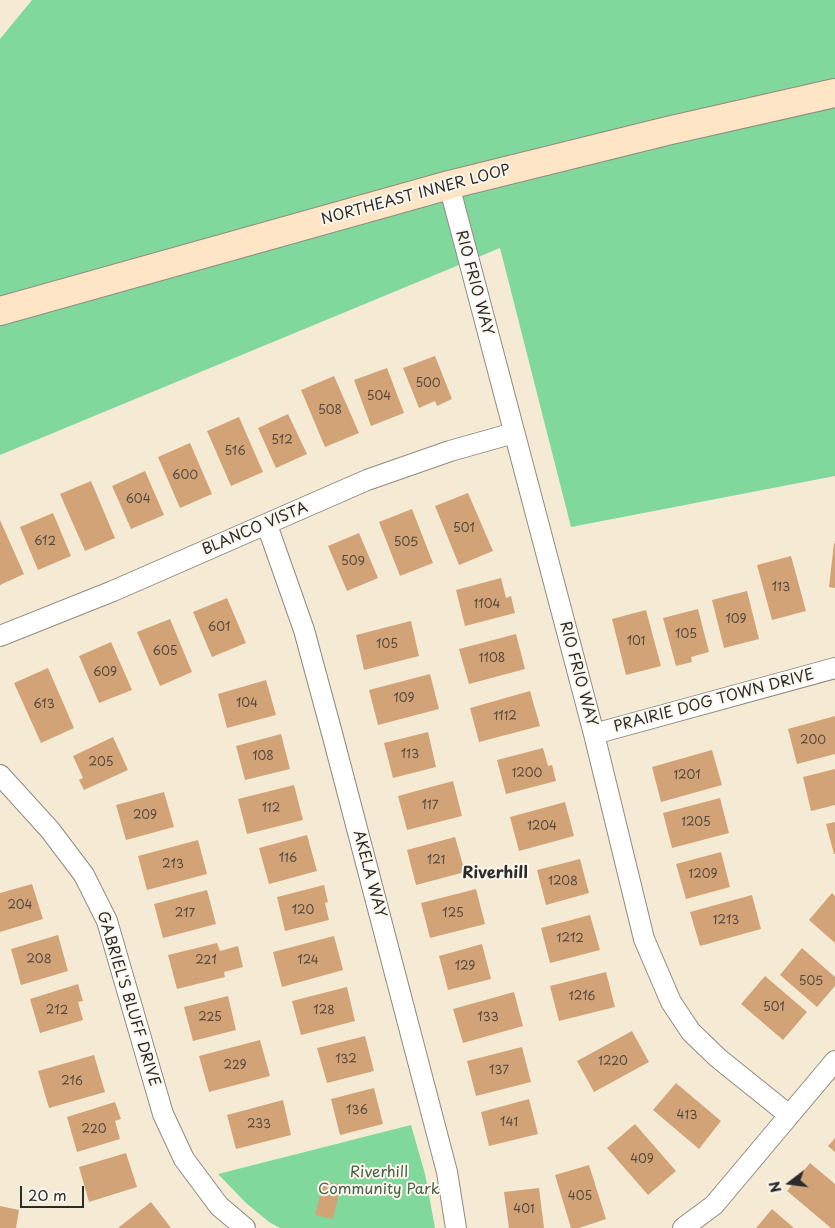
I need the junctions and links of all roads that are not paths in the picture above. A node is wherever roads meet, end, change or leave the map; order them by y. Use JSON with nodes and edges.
{"nodes":[{"id":1,"x":835,"y":93,"type":"edge"},
{"id":2,"x":449,"y":186,"type":"junction"},
{"id":3,"x":0,"y":311,"type":"edge"},
{"id":4,"x":514,"y":432,"type":"junction"},
{"id":5,"x":267,"y":525,"type":"junction"},
{"id":6,"x":0,"y":636,"type":"edge"},
{"id":7,"x":835,"y":668,"type":"edge"},
{"id":8,"x":594,"y":734,"type":"junction"},
{"id":9,"x":0,"y":775,"type":"edge"},
{"id":10,"x":835,"y":1061,"type":"edge"},
{"id":11,"x":789,"y":1114,"type":"junction"},
{"id":12,"x":245,"y":1228,"type":"edge"},
{"id":13,"x":456,"y":1228,"type":"edge"},
{"id":14,"x":683,"y":1228,"type":"edge"}],
"edges":[{"from":1,"to":2,"type":"main road","name":"NORTHEAST INNER LOOP"},
{"from":2,"to":3,"type":"main road","name":"NORTHEAST INNER LOOP"},
{"from":2,"to":4,"type":"street","name":"RIO FRIO WAY"},
{"from":4,"to":5,"type":"street","name":"BLANCO VISTA"},
{"from":4,"to":8,"type":"street","name":"RIO FRIO WAY"},
{"from":5,"to":6,"type":"street","name":"BLANCO VISTA"},
{"from":5,"to":13,"type":"street","name":"AKELA WAY"},
{"from":7,"to":8,"type":"street","name":"PRAIRIE DOG TOWN DRIVE"},
{"from":8,"to":11,"type":"street","name":"RIO FRIO WAY"},
{"from":9,"to":12,"type":"street","name":"GABRIEL'S BLUFF DRIVE"},
{"from":10,"to":11,"type":"street"},
{"from":11,"to":14,"type":"street"}]}
